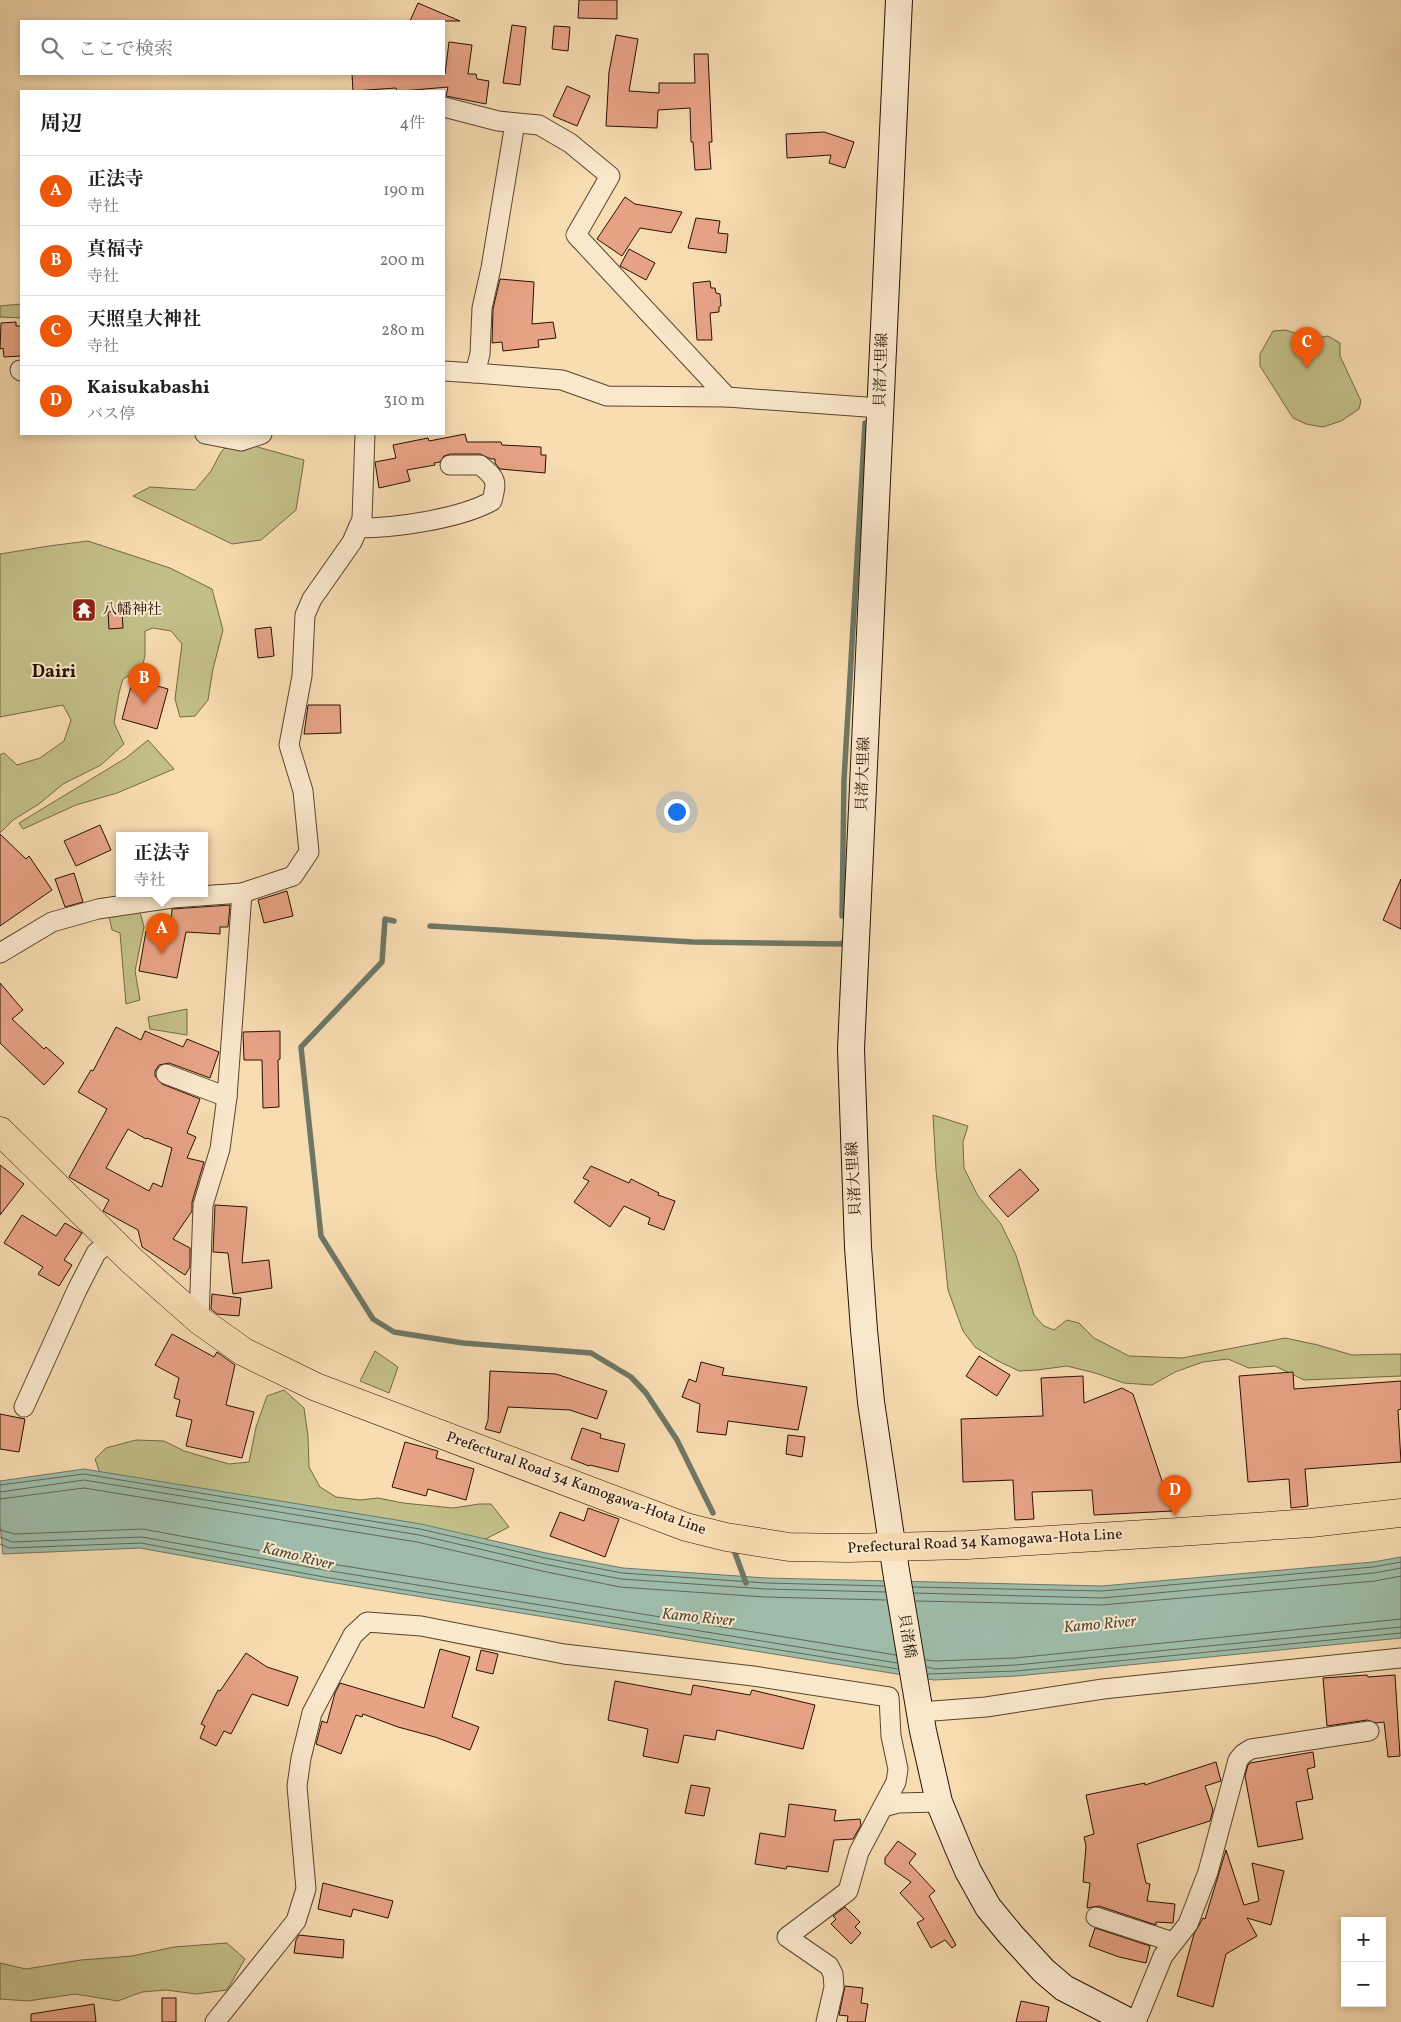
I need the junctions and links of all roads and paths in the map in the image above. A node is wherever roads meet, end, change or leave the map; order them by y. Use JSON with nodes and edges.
{"nodes":[{"id":1,"x":899,"y":0,"type":"edge"},
{"id":2,"x":445,"y":107,"type":"edge"},
{"id":3,"x":515,"y":123,"type":"junction"},
{"id":4,"x":445,"y":371,"type":"edge"},
{"id":5,"x":475,"y":373,"type":"junction"},
{"id":6,"x":727,"y":396,"type":"junction"},
{"id":7,"x":880,"y":408,"type":"junction"},
{"id":8,"x":210,"y":435,"type":"edge"},
{"id":9,"x":259,"y":435,"type":"edge"},
{"id":10,"x":365,"y":435,"type":"edge"},
{"id":11,"x":450,"y":465,"type":"dead end"},
{"id":12,"x":358,"y":528,"type":"junction"},
{"id":13,"x":242,"y":893,"type":"junction"},
{"id":14,"x":208,"y":895,"type":"edge"},
{"id":15,"x":186,"y":897,"type":"edge"},
{"id":16,"x":0,"y":954,"type":"edge"},
{"id":17,"x":166,"y":1074,"type":"dead end"},
{"id":18,"x":227,"y":1097,"type":"junction"},
{"id":19,"x":0,"y":1131,"type":"edge"},
{"id":20,"x":111,"y":1240,"type":"junction"},
{"id":21,"x":199,"y":1320,"type":"junction"},
{"id":22,"x":24,"y":1408,"type":"dead end"},
{"id":23,"x":1401,"y":1513,"type":"edge"},
{"id":24,"x":894,"y":1559,"type":"junction"},
{"id":25,"x":1401,"y":1658,"type":"edge"},
{"id":26,"x":919,"y":1707,"type":"junction"},
{"id":27,"x":1369,"y":1731,"type":"dead end"},
{"id":28,"x":939,"y":1802,"type":"junction"},
{"id":29,"x":883,"y":1807,"type":"junction"},
{"id":30,"x":1096,"y":1917,"type":"dead end"},
{"id":31,"x":1173,"y":1942,"type":"junction"},
{"id":32,"x":215,"y":2022,"type":"edge"},
{"id":33,"x":826,"y":2022,"type":"edge"},
{"id":34,"x":1130,"y":2022,"type":"edge"},
{"id":35,"x":1136,"y":2022,"type":"edge"}],
"edges":[{"from":1,"to":7,"type":"street","name":"貝渚大里線"},
{"from":2,"to":3,"type":"street"},
{"from":3,"to":5,"type":"street"},
{"from":3,"to":6,"type":"street"},
{"from":4,"to":5,"type":"street"},
{"from":5,"to":6,"type":"street"},
{"from":6,"to":7,"type":"street"},
{"from":7,"to":24,"type":"street","name":"貝渚大里線"},
{"from":8,"to":9,"type":"street"},
{"from":10,"to":12,"type":"street"},
{"from":11,"to":12,"type":"street"},
{"from":12,"to":13,"type":"street"},
{"from":13,"to":14,"type":"street"},
{"from":13,"to":18,"type":"street"},
{"from":15,"to":16,"type":"street"},
{"from":17,"to":18,"type":"street"},
{"from":18,"to":21,"type":"street"},
{"from":19,"to":20,"type":"main road","name":"Prefectural Road 34 Kamogawa-Hota Line"},
{"from":20,"to":21,"type":"main road","name":"Prefectural Road 34 Kamogawa-Hota Line"},
{"from":20,"to":22,"type":"street"},
{"from":21,"to":24,"type":"main road","name":"Prefectural Road 34 Kamogawa-Hota Line"},
{"from":23,"to":24,"type":"main road","name":"Prefectural Road 34 Kamogawa-Hota Line"},
{"from":24,"to":26,"type":"street","name":"貝渚橋"},
{"from":25,"to":26,"type":"street"},
{"from":26,"to":28,"type":"street","name":"貝渚橋"},
{"from":27,"to":31,"type":"street"},
{"from":28,"to":29,"type":"street"},
{"from":28,"to":34,"type":"street","name":"貝渚橋"},
{"from":29,"to":32,"type":"street"},
{"from":29,"to":33,"type":"street"},
{"from":30,"to":31,"type":"street"},
{"from":31,"to":35,"type":"street"}]}
